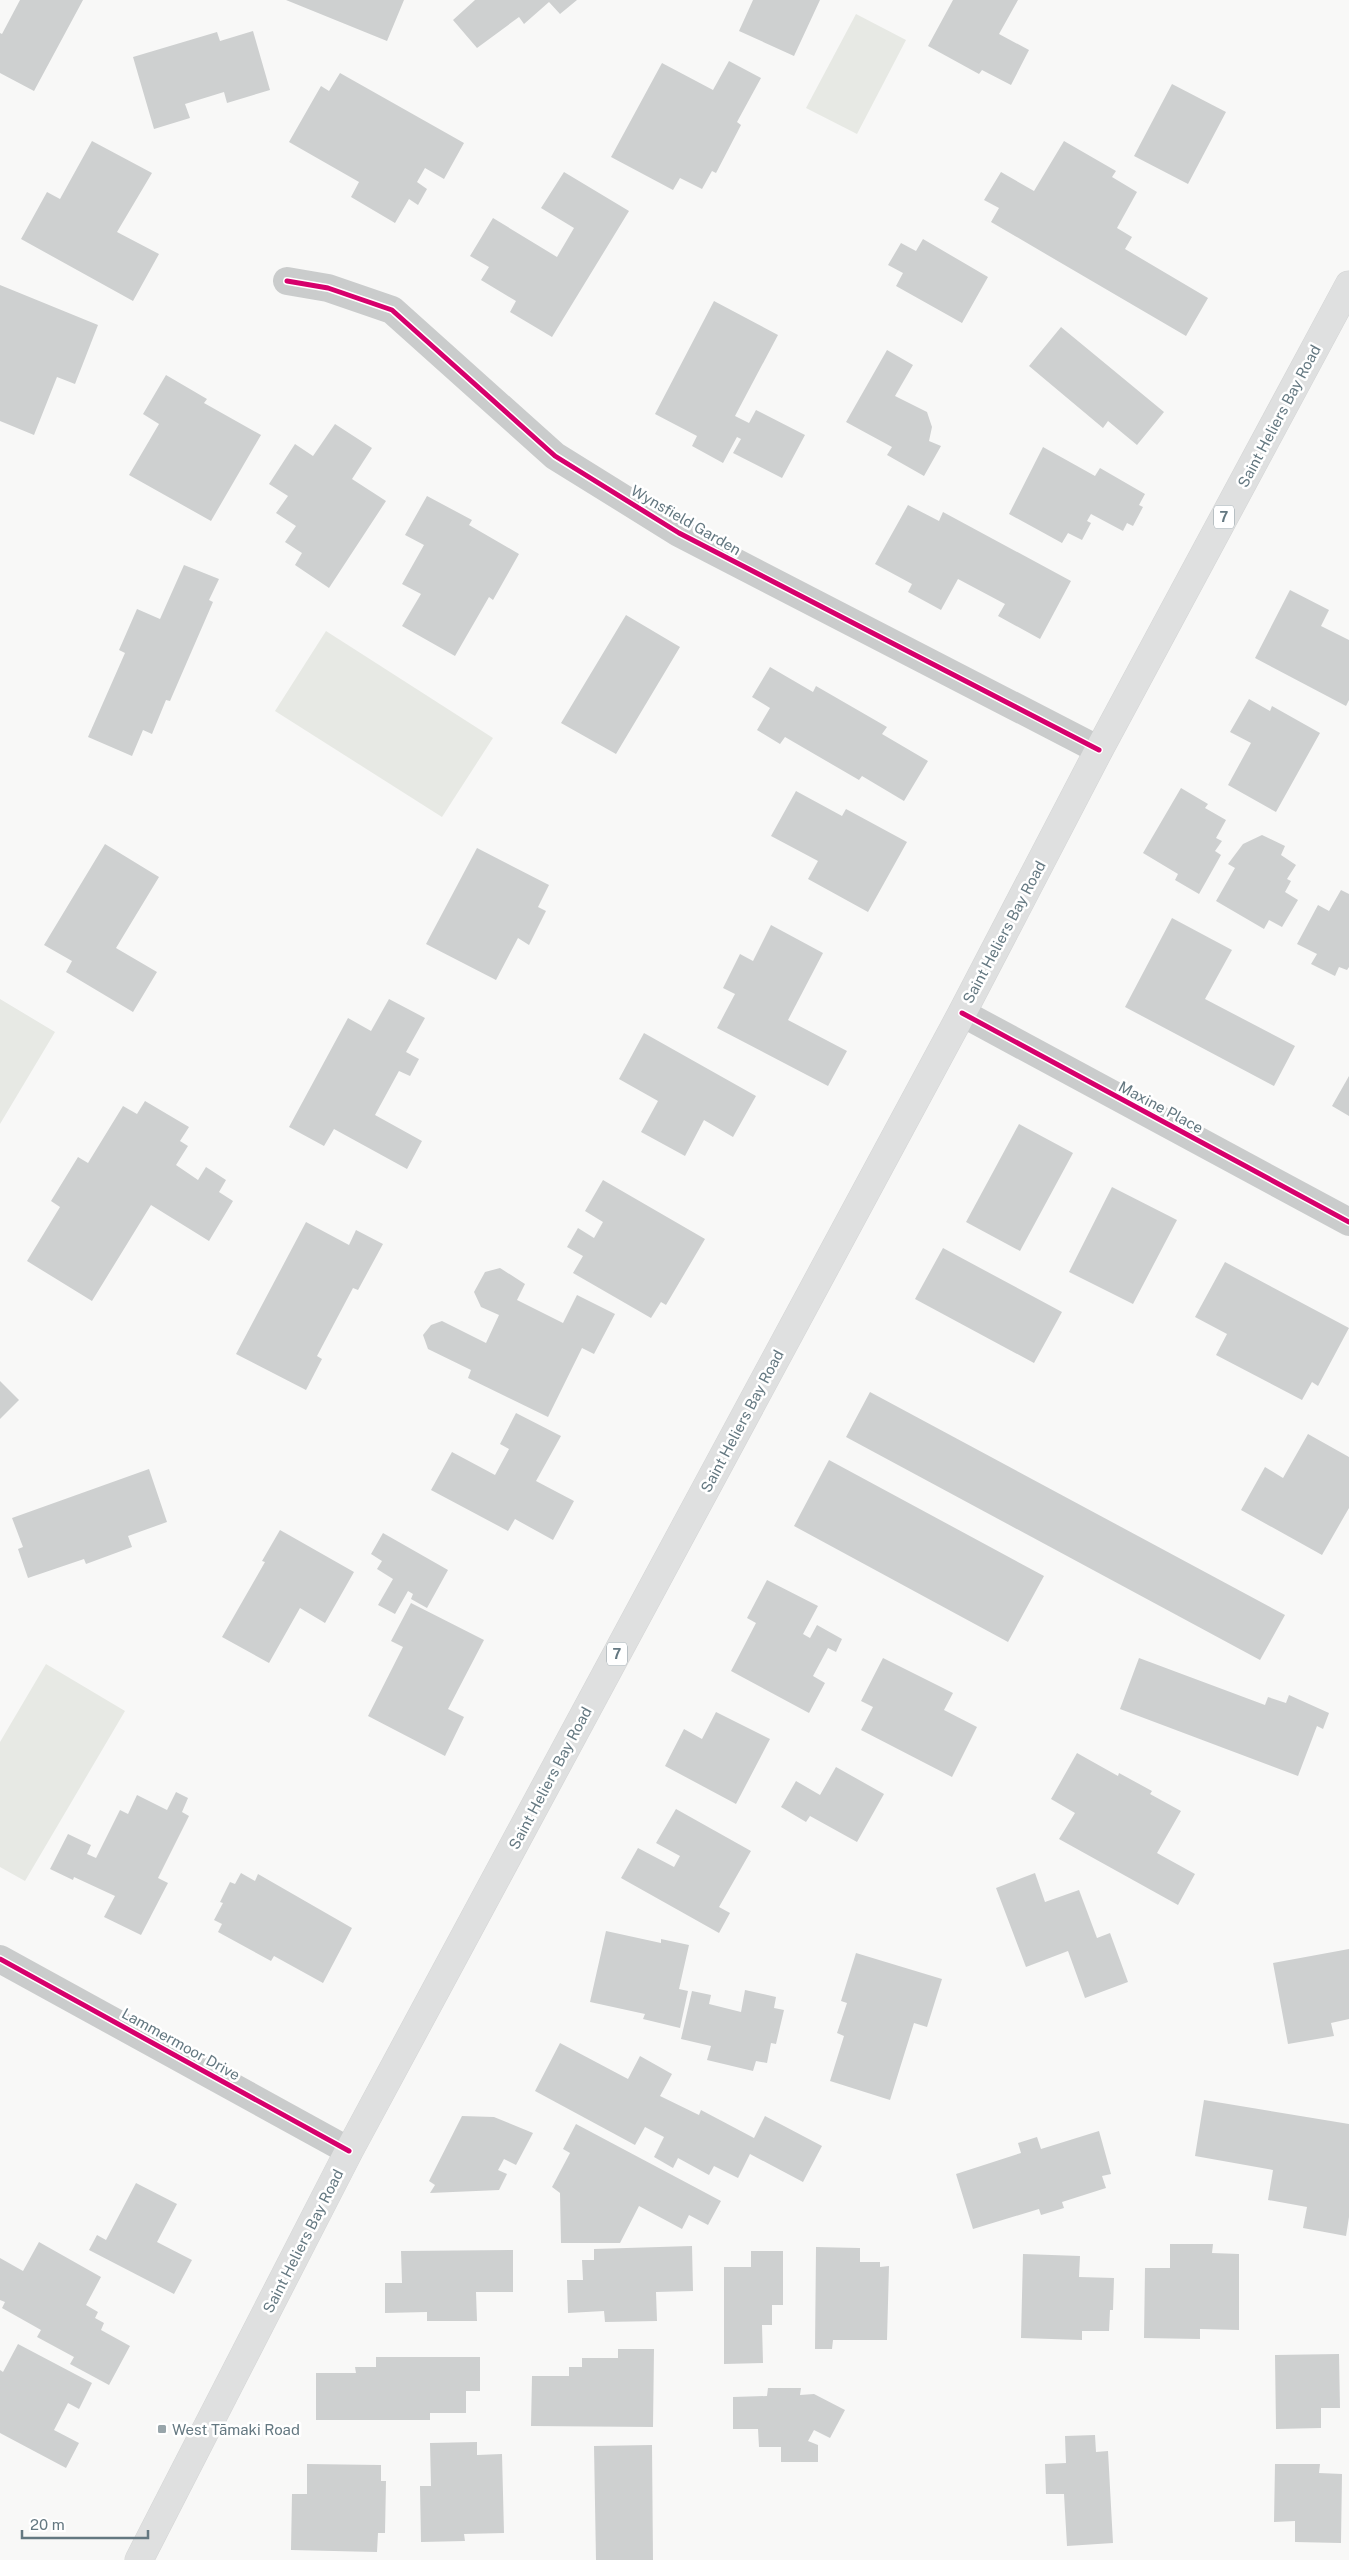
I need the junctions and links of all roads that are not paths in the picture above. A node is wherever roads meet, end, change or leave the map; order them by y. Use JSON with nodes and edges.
{"nodes":[{"id":1,"x":287,"y":281,"type":"dead end"},
{"id":2,"x":1349,"y":285,"type":"edge"},
{"id":3,"x":1099,"y":750,"type":"junction"},
{"id":4,"x":962,"y":1013,"type":"junction"},
{"id":5,"x":1349,"y":1222,"type":"edge"},
{"id":6,"x":0,"y":1959,"type":"edge"},
{"id":7,"x":349,"y":2151,"type":"junction"},
{"id":8,"x":139,"y":2560,"type":"edge"}],
"edges":[{"from":1,"to":3,"type":"street","name":"Wynsfield Garden"},
{"from":2,"to":3,"type":"main road","name":"Saint Heliers Bay Road","number":"7"},
{"from":3,"to":4,"type":"main road","name":"Saint Heliers Bay Road","number":"7"},
{"from":4,"to":5,"type":"street","name":"Maxine Place"},
{"from":4,"to":7,"type":"main road","name":"Saint Heliers Bay Road","number":"7"},
{"from":6,"to":7,"type":"street","name":"Lammermoor Drive"},
{"from":7,"to":8,"type":"main road","name":"Saint Heliers Bay Road","number":"7"}]}
